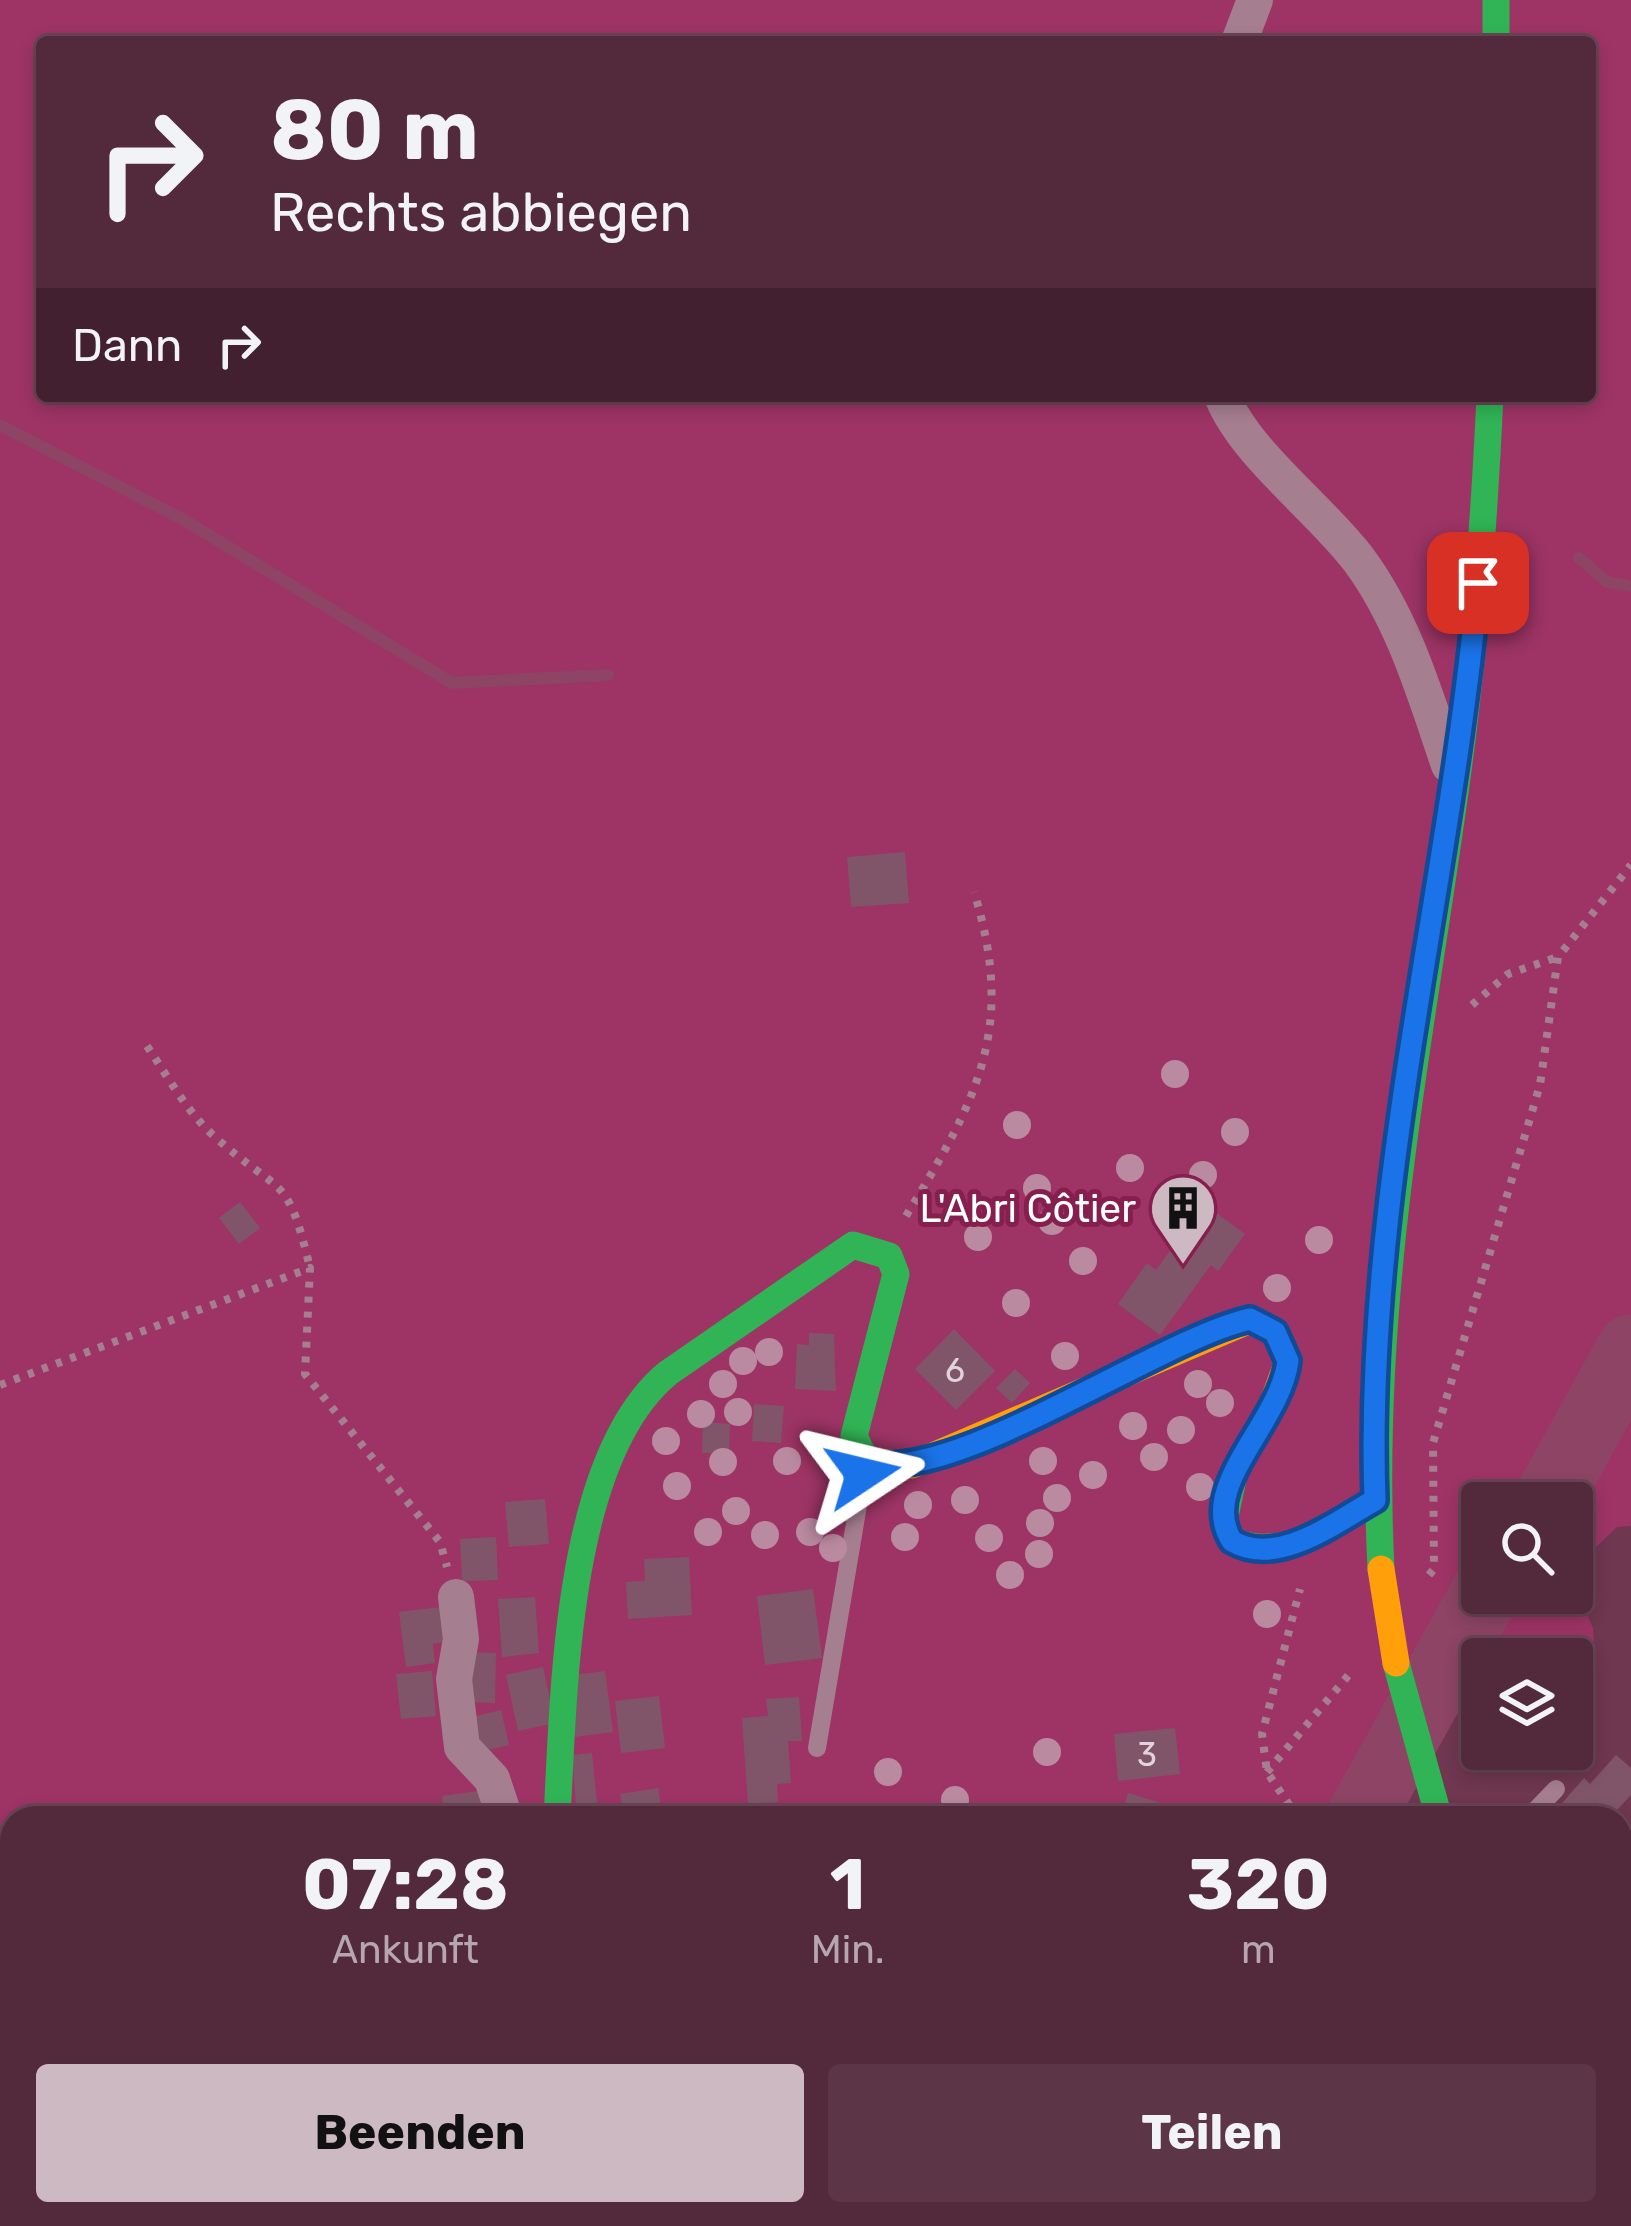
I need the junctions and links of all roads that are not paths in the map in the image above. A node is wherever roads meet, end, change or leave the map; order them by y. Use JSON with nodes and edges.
{"nodes":[{"id":1,"x":1255,"y":0,"type":"edge"},
{"id":2,"x":1496,"y":0,"type":"edge"},
{"id":3,"x":1241,"y":36,"type":"edge"},
{"id":4,"x":1496,"y":36,"type":"edge"},
{"id":5,"x":1224,"y":402,"type":"edge"},
{"id":6,"x":1490,"y":402,"type":"edge"},
{"id":7,"x":1456,"y":786,"type":"junction"},
{"id":8,"x":866,"y":1462,"type":"junction"},
{"id":9,"x":1375,"y":1500,"type":"junction"},
{"id":10,"x":456,"y":1597,"type":"road end"},
{"id":11,"x":817,"y":1748,"type":"dead end"},
{"id":12,"x":1556,"y":1789,"type":"dead end"},
{"id":13,"x":501,"y":1806,"type":"edge"},
{"id":14,"x":558,"y":1806,"type":"edge"},
{"id":15,"x":1435,"y":1806,"type":"edge"},
{"id":16,"x":1540,"y":1806,"type":"edge"}],
"edges":[{"from":1,"to":3,"type":"street"},
{"from":2,"to":4,"type":"street"},
{"from":5,"to":7,"type":"street"},
{"from":6,"to":7,"type":"street"},
{"from":7,"to":9,"type":"street"},
{"from":8,"to":9,"type":"street"},
{"from":8,"to":11,"type":"lane"},
{"from":8,"to":14,"type":"street"},
{"from":9,"to":15,"type":"street","bridge":true},
{"from":10,"to":13,"type":"street"},
{"from":12,"to":16,"type":"lane"}]}
